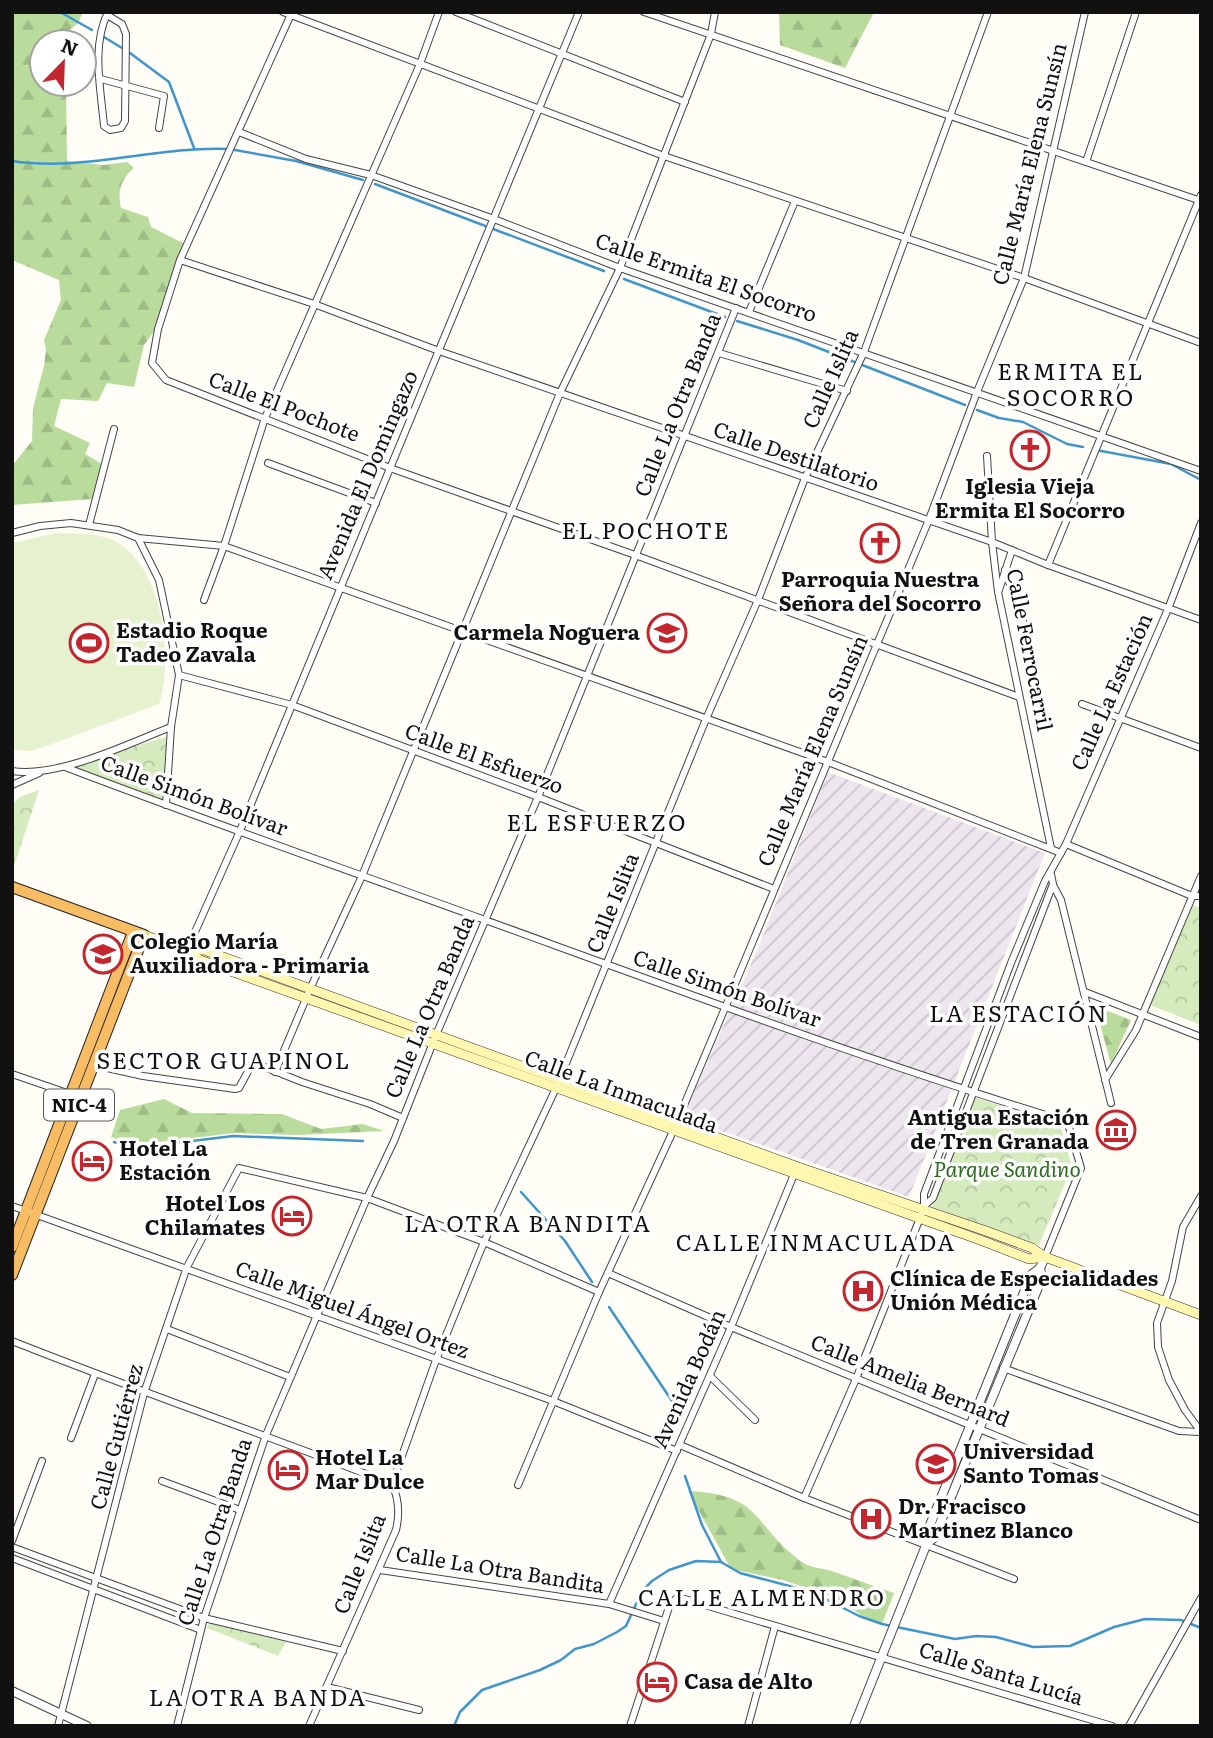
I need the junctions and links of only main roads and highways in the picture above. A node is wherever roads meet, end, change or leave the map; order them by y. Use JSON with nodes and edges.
{"nodes":[{"id":1,"x":12,"y":887,"type":"edge"},
{"id":2,"x":139,"y":933,"type":"junction"},
{"id":3,"x":101,"y":1032,"type":"junction"},
{"id":4,"x":76,"y":1097,"type":"junction"},
{"id":5,"x":32,"y":1212,"type":"junction"},
{"id":6,"x":12,"y":1247,"type":"edge"},
{"id":7,"x":12,"y":1275,"type":"edge"},
{"id":8,"x":1201,"y":1315,"type":"edge"}],
"edges":[{"from":1,"to":2,"type":"highway"},
{"from":2,"to":3,"type":"highway","number":"NIC-4"},
{"from":2,"to":8,"type":"main road","name":"Calle La Inmaculada"},
{"from":3,"to":4,"type":"highway","number":"NIC-4"},
{"from":3,"to":4,"type":"highway","number":"NIC-4"},
{"from":4,"to":5,"type":"highway","number":"NIC-4"},
{"from":5,"to":6,"type":"highway","number":"NIC-4"},
{"from":5,"to":7,"type":"highway","number":"NIC-4"}]}
